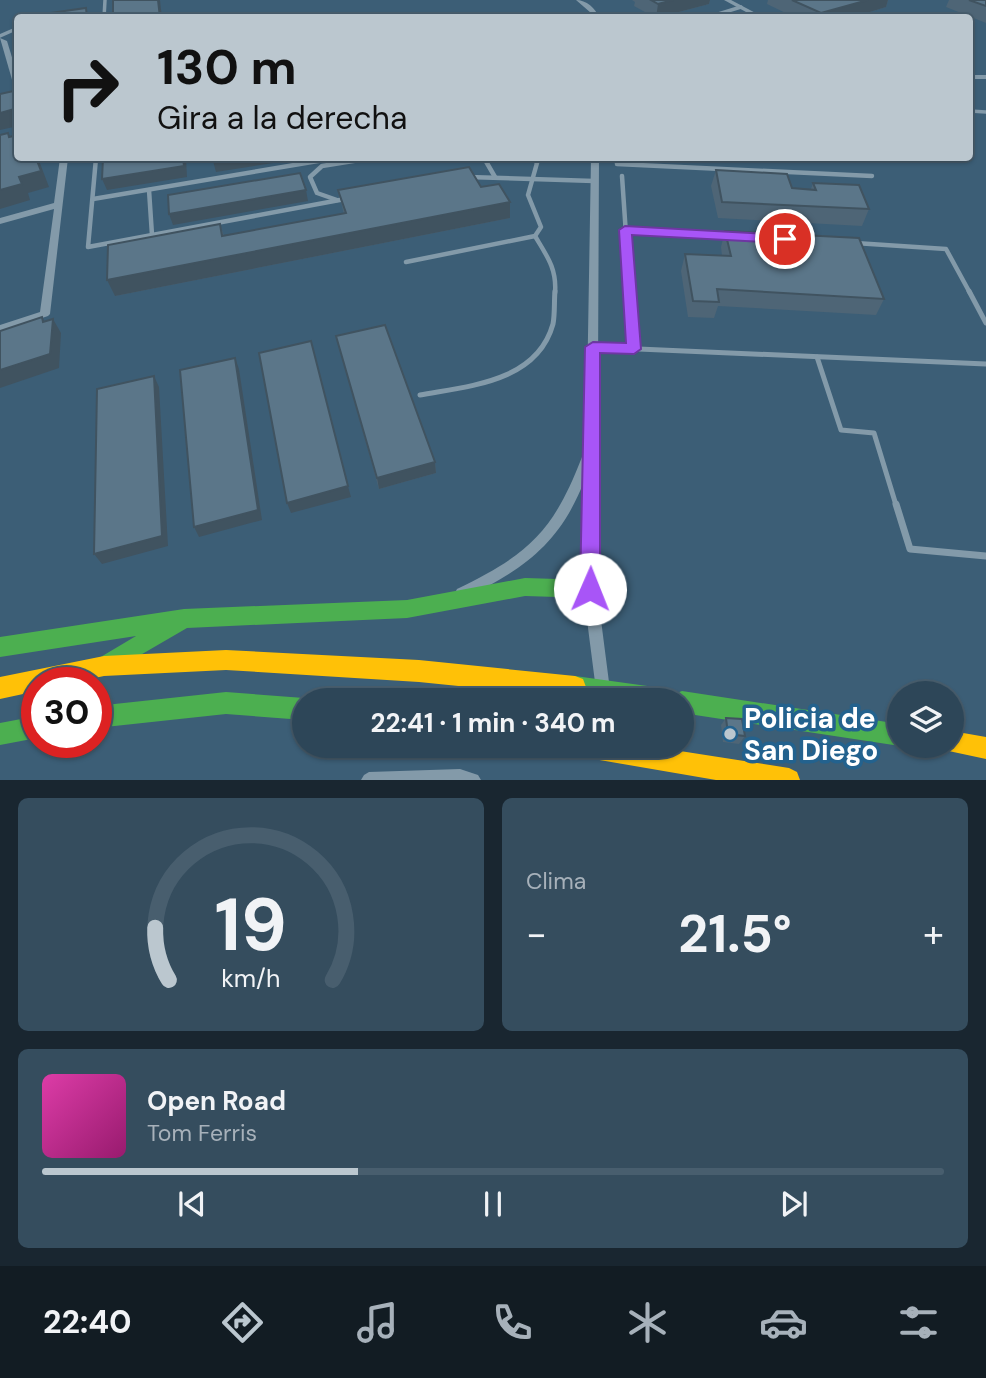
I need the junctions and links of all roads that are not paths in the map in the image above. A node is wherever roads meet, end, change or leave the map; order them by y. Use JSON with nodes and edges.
{"nodes":[{"id":1,"x":579,"y":0,"type":"edge"},
{"id":2,"x":727,"y":0,"type":"edge"},
{"id":3,"x":741,"y":7,"type":"junction"},
{"id":4,"x":595,"y":14,"type":"edge"},
{"id":5,"x":718,"y":14,"type":"edge"},
{"id":6,"x":754,"y":14,"type":"edge"},
{"id":7,"x":0,"y":38,"type":"edge"},
{"id":8,"x":14,"y":77,"type":"edge"},
{"id":9,"x":14,"y":92,"type":"edge"},
{"id":10,"x":9,"y":94,"type":"edge"},
{"id":11,"x":64,"y":161,"type":"edge"},
{"id":12,"x":96,"y":161,"type":"edge"},
{"id":13,"x":299,"y":161,"type":"edge"},
{"id":14,"x":353,"y":161,"type":"edge"},
{"id":15,"x":486,"y":161,"type":"edge"},
{"id":16,"x":535,"y":161,"type":"edge"},
{"id":17,"x":595,"y":161,"type":"edge"},
{"id":18,"x":617,"y":161,"type":"edge"},
{"id":19,"x":108,"y":163,"type":"edge"},
{"id":20,"x":96,"y":165,"type":"junction"},
{"id":21,"x":621,"y":176,"type":"dead end"},
{"id":22,"x":872,"y":176,"type":"dead end"},
{"id":23,"x":495,"y":177,"type":"junction"},
{"id":24,"x":462,"y":178,"type":"edge"},
{"id":25,"x":533,"y":179,"type":"junction"},
{"id":26,"x":594,"y":181,"type":"junction"},
{"id":27,"x":149,"y":190,"type":"junction"},
{"id":28,"x":353,"y":198,"type":"edge"},
{"id":29,"x":93,"y":199,"type":"junction"},
{"id":30,"x":339,"y":200,"type":"junction"},
{"id":31,"x":58,"y":205,"type":"junction"},
{"id":32,"x":0,"y":221,"type":"edge"},
{"id":33,"x":625,"y":230,"type":"junction"},
{"id":34,"x":152,"y":235,"type":"junction"},
{"id":35,"x":535,"y":236,"type":"junction"},
{"id":36,"x":737,"y":237,"type":"edge"},
{"id":37,"x":848,"y":243,"type":"edge"},
{"id":38,"x":406,"y":262,"type":"dead end"},
{"id":39,"x":986,"y":323,"type":"edge"},
{"id":40,"x":0,"y":329,"type":"edge"},
{"id":41,"x":593,"y":347,"type":"junction"},
{"id":42,"x":634,"y":349,"type":"junction"},
{"id":43,"x":817,"y":357,"type":"junction"},
{"id":44,"x":986,"y":365,"type":"edge"},
{"id":45,"x":420,"y":395,"type":"dead end"},
{"id":46,"x":592,"y":447,"type":"junction"},
{"id":47,"x":986,"y":556,"type":"edge"},
{"id":48,"x":590,"y":589,"type":"junction"},
{"id":49,"x":441,"y":603,"type":"junction"},
{"id":50,"x":184,"y":619,"type":"junction"},
{"id":51,"x":0,"y":647,"type":"edge"},
{"id":52,"x":104,"y":666,"type":"junction"},
{"id":53,"x":0,"y":688,"type":"edge"},
{"id":54,"x":549,"y":688,"type":"edge"},
{"id":55,"x":602,"y":688,"type":"edge"},
{"id":56,"x":694,"y":704,"type":"edge"},
{"id":57,"x":292,"y":708,"type":"edge"},
{"id":58,"x":112,"y":715,"type":"edge"},
{"id":59,"x":21,"y":730,"type":"edge"},
{"id":60,"x":887,"y":732,"type":"edge"},
{"id":61,"x":0,"y":734,"type":"edge"},
{"id":62,"x":964,"y":744,"type":"edge"},
{"id":63,"x":986,"y":748,"type":"edge"},
{"id":64,"x":667,"y":758,"type":"edge"},
{"id":65,"x":369,"y":779,"type":"edge"},
{"id":66,"x":473,"y":779,"type":"edge"},
{"id":67,"x":789,"y":779,"type":"edge"}],
"edges":[{"from":1,"to":4,"type":"street"},
{"from":2,"to":3,"type":"street"},
{"from":3,"to":5,"type":"lane"},
{"from":3,"to":6,"type":"street"},
{"from":7,"to":8,"type":"street"},
{"from":9,"to":10,"type":"street"},
{"from":11,"to":31,"type":"street"},
{"from":12,"to":20,"type":"lane"},
{"from":13,"to":27,"type":"lane"},
{"from":14,"to":30,"type":"lane"},
{"from":15,"to":23,"type":"lane"},
{"from":16,"to":25,"type":"lane"},
{"from":17,"to":26,"type":"street"},
{"from":18,"to":22,"type":"lane"},
{"from":19,"to":20,"type":"lane"},
{"from":20,"to":29,"type":"lane"},
{"from":21,"to":33,"type":"lane"},
{"from":23,"to":24,"type":"lane"},
{"from":23,"to":25,"type":"lane"},
{"from":25,"to":26,"type":"lane"},
{"from":25,"to":35,"type":"lane"},
{"from":26,"to":41,"type":"street"},
{"from":27,"to":29,"type":"lane"},
{"from":27,"to":34,"type":"lane"},
{"from":28,"to":30,"type":"lane"},
{"from":29,"to":34,"type":"lane"},
{"from":30,"to":34,"type":"lane"},
{"from":31,"to":32,"type":"street"},
{"from":31,"to":40,"type":"street"},
{"from":33,"to":36,"type":"lane"},
{"from":33,"to":42,"type":"lane"},
{"from":35,"to":38,"type":"lane"},
{"from":35,"to":45,"type":"lane"},
{"from":37,"to":39,"type":"lane"},
{"from":41,"to":42,"type":"lane"},
{"from":41,"to":46,"type":"street"},
{"from":42,"to":43,"type":"lane"},
{"from":43,"to":44,"type":"lane"},
{"from":43,"to":47,"type":"lane"},
{"from":46,"to":48,"type":"street"},
{"from":46,"to":49,"type":"street"},
{"from":48,"to":49,"type":"main road"},
{"from":48,"to":55,"type":"street"},
{"from":49,"to":50,"type":"main road"},
{"from":50,"to":51,"type":"main road"},
{"from":50,"to":52,"type":"main road"},
{"from":52,"to":53,"type":"main road"},
{"from":52,"to":54,"type":"main road"},
{"from":56,"to":60,"type":"main road"},
{"from":57,"to":58,"type":"main road"},
{"from":59,"to":61,"type":"main road"},
{"from":62,"to":63,"type":"main road"},
{"from":64,"to":67,"type":"main road"},
{"from":65,"to":66,"type":"street"}]}
